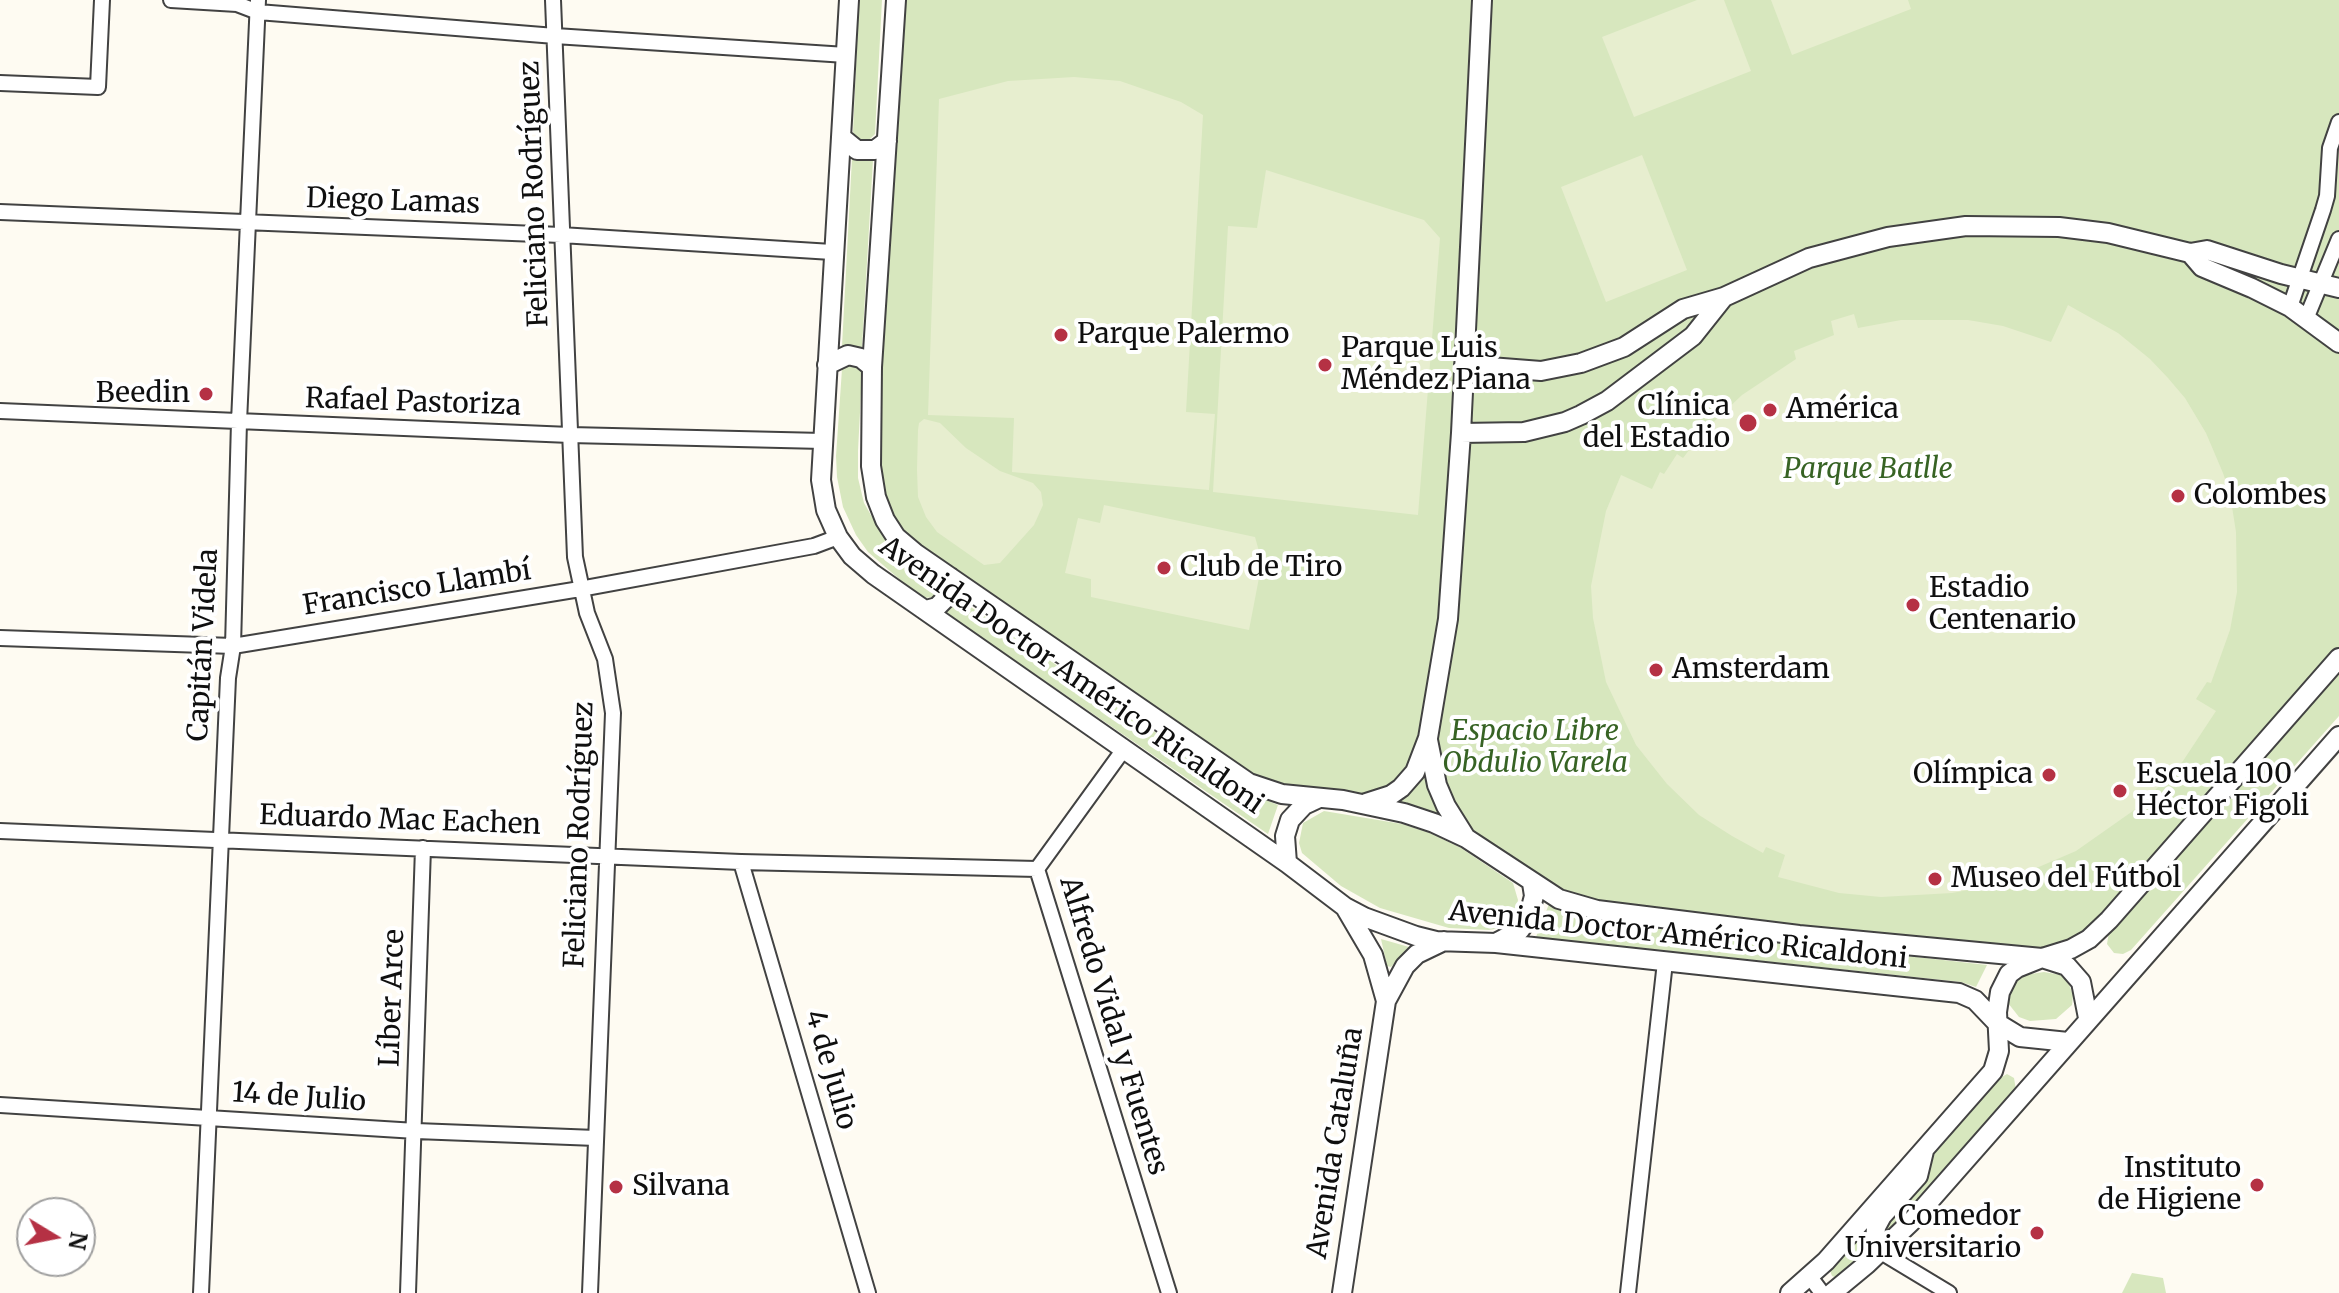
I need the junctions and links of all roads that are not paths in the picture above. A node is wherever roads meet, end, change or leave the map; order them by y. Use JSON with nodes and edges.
{"nodes":[{"id":1,"x":102,"y":0,"type":"edge"},
{"id":2,"x":171,"y":0,"type":"edge"},
{"id":3,"x":553,"y":0,"type":"edge"},
{"id":4,"x":849,"y":0,"type":"edge"},
{"id":5,"x":896,"y":0,"type":"edge"},
{"id":6,"x":1482,"y":0,"type":"edge"},
{"id":7,"x":258,"y":6,"type":"edge"},
{"id":8,"x":555,"y":36,"type":"junction"},
{"id":9,"x":846,"y":55,"type":"junction"},
{"id":10,"x":0,"y":83,"type":"edge"},
{"id":11,"x":2339,"y":122,"type":"edge"},
{"id":12,"x":841,"y":137,"type":"junction"},
{"id":13,"x":887,"y":141,"type":"junction"},
{"id":14,"x":0,"y":212,"type":"edge"},
{"id":15,"x":248,"y":223,"type":"junction"},
{"id":16,"x":561,"y":235,"type":"junction"},
{"id":17,"x":2339,"y":239,"type":"edge"},
{"id":18,"x":832,"y":252,"type":"junction"},
{"id":19,"x":2190,"y":253,"type":"junction"},
{"id":20,"x":2299,"y":279,"type":"junction"},
{"id":21,"x":2330,"y":286,"type":"edge"},
{"id":22,"x":1724,"y":297,"type":"junction"},
{"id":23,"x":2290,"y":307,"type":"junction"},
{"id":24,"x":2306,"y":319,"type":"junction"},
{"id":25,"x":2339,"y":343,"type":"edge"},
{"id":26,"x":827,"y":365,"type":"junction"},
{"id":27,"x":1464,"y":365,"type":"junction"},
{"id":28,"x":872,"y":367,"type":"junction"},
{"id":29,"x":0,"y":411,"type":"edge"},
{"id":30,"x":239,"y":422,"type":"junction"},
{"id":31,"x":1461,"y":433,"type":"junction"},
{"id":32,"x":570,"y":435,"type":"junction"},
{"id":33,"x":823,"y":441,"type":"junction"},
{"id":34,"x":838,"y":537,"type":"junction"},
{"id":35,"x":950,"y":577,"type":"junction"},
{"id":36,"x":580,"y":589,"type":"junction"},
{"id":37,"x":926,"y":610,"type":"junction"},
{"id":38,"x":0,"y":638,"type":"edge"},
{"id":39,"x":233,"y":646,"type":"junction"},
{"id":40,"x":2339,"y":658,"type":"edge"},
{"id":41,"x":2339,"y":736,"type":"edge"},
{"id":42,"x":1428,"y":738,"type":"junction"},
{"id":43,"x":1124,"y":749,"type":"junction"},
{"id":44,"x":1319,"y":798,"type":"junction"},
{"id":45,"x":1362,"y":804,"type":"junction"},
{"id":46,"x":0,"y":831,"type":"edge"},
{"id":47,"x":1466,"y":838,"type":"junction"},
{"id":48,"x":220,"y":840,"type":"junction"},
{"id":49,"x":423,"y":848,"type":"junction"},
{"id":50,"x":607,"y":855,"type":"junction"},
{"id":51,"x":741,"y":862,"type":"junction"},
{"id":52,"x":1287,"y":863,"type":"junction"},
{"id":53,"x":1037,"y":869,"type":"junction"},
{"id":54,"x":1532,"y":883,"type":"junction"},
{"id":55,"x":1345,"y":907,"type":"junction"},
{"id":56,"x":1444,"y":941,"type":"junction"},
{"id":57,"x":1496,"y":943,"type":"junction"},
{"id":58,"x":2042,"y":958,"type":"junction"},
{"id":59,"x":1665,"y":962,"type":"junction"},
{"id":60,"x":1386,"y":1001,"type":"junction"},
{"id":61,"x":2088,"y":1018,"type":"junction"},
{"id":62,"x":1997,"y":1023,"type":"junction"},
{"id":63,"x":2068,"y":1042,"type":"junction"},
{"id":64,"x":0,"y":1105,"type":"edge"},
{"id":65,"x":209,"y":1118,"type":"junction"},
{"id":66,"x":416,"y":1131,"type":"junction"},
{"id":67,"x":596,"y":1138,"type":"junction"},
{"id":68,"x":1925,"y":1148,"type":"junction"},
{"id":69,"x":1881,"y":1252,"type":"junction"},
{"id":70,"x":1810,"y":1277,"type":"junction"},
{"id":71,"x":201,"y":1293,"type":"edge"},
{"id":72,"x":408,"y":1293,"type":"edge"},
{"id":73,"x":590,"y":1293,"type":"edge"},
{"id":74,"x":868,"y":1293,"type":"edge"},
{"id":75,"x":1169,"y":1293,"type":"edge"},
{"id":76,"x":1342,"y":1293,"type":"edge"},
{"id":77,"x":1628,"y":1293,"type":"edge"},
{"id":78,"x":1790,"y":1293,"type":"edge"},
{"id":79,"x":1822,"y":1293,"type":"edge"},
{"id":80,"x":1832,"y":1293,"type":"edge"},
{"id":81,"x":1949,"y":1293,"type":"edge"}],
"edges":[{"from":1,"to":10,"type":"street"},
{"from":2,"to":7,"type":"street"},
{"from":3,"to":8,"type":"street","name":"Feliciano Rodríguez"},
{"from":4,"to":9,"type":"street","name":"Avenida Doctor Américo Ricaldoni"},
{"from":5,"to":13,"type":"street","name":"Avenida Doctor Américo Ricaldoni"},
{"from":6,"to":27,"type":"street"},
{"from":7,"to":8,"type":"street"},
{"from":7,"to":15,"type":"street","name":"Capitán Videla"},
{"from":8,"to":9,"type":"street"},
{"from":8,"to":16,"type":"street","name":"Feliciano Rodríguez"},
{"from":9,"to":12,"type":"street","name":"Avenida Doctor Américo Ricaldoni"},
{"from":11,"to":20,"type":"street"},
{"from":12,"to":13,"type":"street"},
{"from":12,"to":18,"type":"street","name":"Avenida Doctor Américo Ricaldoni"},
{"from":13,"to":28,"type":"street","name":"Avenida Doctor Américo Ricaldoni"},
{"from":14,"to":15,"type":"street","name":"Diego Lamas"},
{"from":15,"to":16,"type":"street","name":"Diego Lamas"},
{"from":15,"to":30,"type":"street","name":"Capitán Videla"},
{"from":16,"to":18,"type":"street","name":"Diego Lamas"},
{"from":16,"to":32,"type":"street","name":"Feliciano Rodríguez"},
{"from":17,"to":21,"type":"street"},
{"from":18,"to":26,"type":"street","name":"Avenida Doctor Américo Ricaldoni"},
{"from":19,"to":20,"type":"street"},
{"from":19,"to":22,"type":"street"},
{"from":19,"to":23,"type":"street"},
{"from":20,"to":21,"type":"street"},
{"from":20,"to":23,"type":"street"},
{"from":21,"to":24,"type":"street"},
{"from":22,"to":27,"type":"street"},
{"from":22,"to":31,"type":"street"},
{"from":23,"to":24,"type":"street"},
{"from":24,"to":25,"type":"street"},
{"from":26,"to":28,"type":"street"},
{"from":26,"to":33,"type":"street","name":"Avenida Doctor Américo Ricaldoni"},
{"from":27,"to":31,"type":"street"},
{"from":28,"to":35,"type":"street","name":"Avenida Doctor Américo Ricaldoni"},
{"from":29,"to":30,"type":"street","name":"Rafael Pastoriza"},
{"from":30,"to":32,"type":"street","name":"Rafael Pastoriza"},
{"from":30,"to":39,"type":"street","name":"Capitán Videla"},
{"from":31,"to":42,"type":"street"},
{"from":32,"to":33,"type":"street","name":"Rafael Pastoriza"},
{"from":32,"to":36,"type":"street","name":"Feliciano Rodríguez"},
{"from":33,"to":34,"type":"street","name":"Avenida Doctor Américo Ricaldoni"},
{"from":34,"to":36,"type":"street","name":"Francisco Llambí"},
{"from":34,"to":37,"type":"street","name":"Avenida Doctor Américo Ricaldoni"},
{"from":35,"to":37,"type":"street"},
{"from":35,"to":44,"type":"street","name":"Avenida Doctor Américo Ricaldoni"},
{"from":36,"to":39,"type":"street","name":"Francisco Llambí"},
{"from":36,"to":50,"type":"street","name":"Feliciano Rodríguez"},
{"from":37,"to":43,"type":"street","name":"Avenida Doctor Américo Ricaldoni"},
{"from":38,"to":39,"type":"street","name":"Francisco Llambí"},
{"from":39,"to":48,"type":"street","name":"Capitán Videla"},
{"from":40,"to":58,"type":"street","name":"Avenida Doctor Américo Ricaldoni"},
{"from":41,"to":61,"type":"street"},
{"from":42,"to":45,"type":"street"},
{"from":42,"to":47,"type":"street"},
{"from":43,"to":52,"type":"street","name":"Avenida Doctor Américo Ricaldoni"},
{"from":43,"to":53,"type":"street","name":"Alfredo Vidal y Fuentes"},
{"from":44,"to":45,"type":"street","name":"Avenida Doctor Américo Ricaldoni"},
{"from":44,"to":52,"type":"street","name":"Avenida Doctor Américo Ricaldoni"},
{"from":45,"to":47,"type":"street","name":"Avenida Doctor Américo Ricaldoni"},
{"from":46,"to":48,"type":"street","name":"Eduardo Mac Eachen"},
{"from":47,"to":54,"type":"street","name":"Avenida Doctor Américo Ricaldoni"},
{"from":48,"to":49,"type":"street","name":"Eduardo Mac Eachen"},
{"from":48,"to":65,"type":"street","name":"Capitán Videla"},
{"from":49,"to":50,"type":"street","name":"Eduardo Mac Eachen"},
{"from":49,"to":66,"type":"street","name":"Líber Arce"},
{"from":50,"to":51,"type":"street","name":"Eduardo Mac Eachen"},
{"from":50,"to":67,"type":"street","name":"Feliciano Rodríguez"},
{"from":51,"to":53,"type":"street","name":"Eduardo Mac Eachen"},
{"from":51,"to":74,"type":"street","name":"4 de Julio"},
{"from":52,"to":55,"type":"street","name":"Avenida Doctor Américo Ricaldoni"},
{"from":53,"to":75,"type":"street","name":"Alfredo Vidal y Fuentes"},
{"from":54,"to":57,"type":"street"},
{"from":54,"to":58,"type":"street","name":"Avenida Doctor Américo Ricaldoni"},
{"from":55,"to":56,"type":"street","name":"Avenida Doctor Américo Ricaldoni"},
{"from":55,"to":60,"type":"street","name":"Avenida Cataluña"},
{"from":56,"to":57,"type":"street","name":"Avenida Doctor Américo Ricaldoni"},
{"from":56,"to":60,"type":"street","name":"Avenida Cataluña"},
{"from":57,"to":59,"type":"street","name":"Avenida Doctor Américo Ricaldoni"},
{"from":58,"to":61,"type":"street"},
{"from":58,"to":62,"type":"street"},
{"from":59,"to":62,"type":"street","name":"Avenida Doctor Américo Ricaldoni"},
{"from":59,"to":77,"type":"street"},
{"from":60,"to":76,"type":"street","name":"Avenida Cataluña"},
{"from":61,"to":63,"type":"street"},
{"from":62,"to":63,"type":"street","name":"Avenida Doctor Américo Ricaldoni"},
{"from":62,"to":68,"type":"street"},
{"from":63,"to":69,"type":"street"},
{"from":64,"to":65,"type":"street","name":"14 de Julio"},
{"from":65,"to":66,"type":"street","name":"14 de Julio"},
{"from":65,"to":71,"type":"street","name":"Capitán Videla"},
{"from":66,"to":67,"type":"street","name":"14 de Julio"},
{"from":66,"to":72,"type":"street","name":"Líber Arce"},
{"from":67,"to":73,"type":"street","name":"Feliciano Rodríguez"},
{"from":68,"to":69,"type":"street"},
{"from":68,"to":70,"type":"street"},
{"from":69,"to":80,"type":"street"},
{"from":69,"to":81,"type":"street"},
{"from":70,"to":78,"type":"street"},
{"from":70,"to":79,"type":"street"}]}
